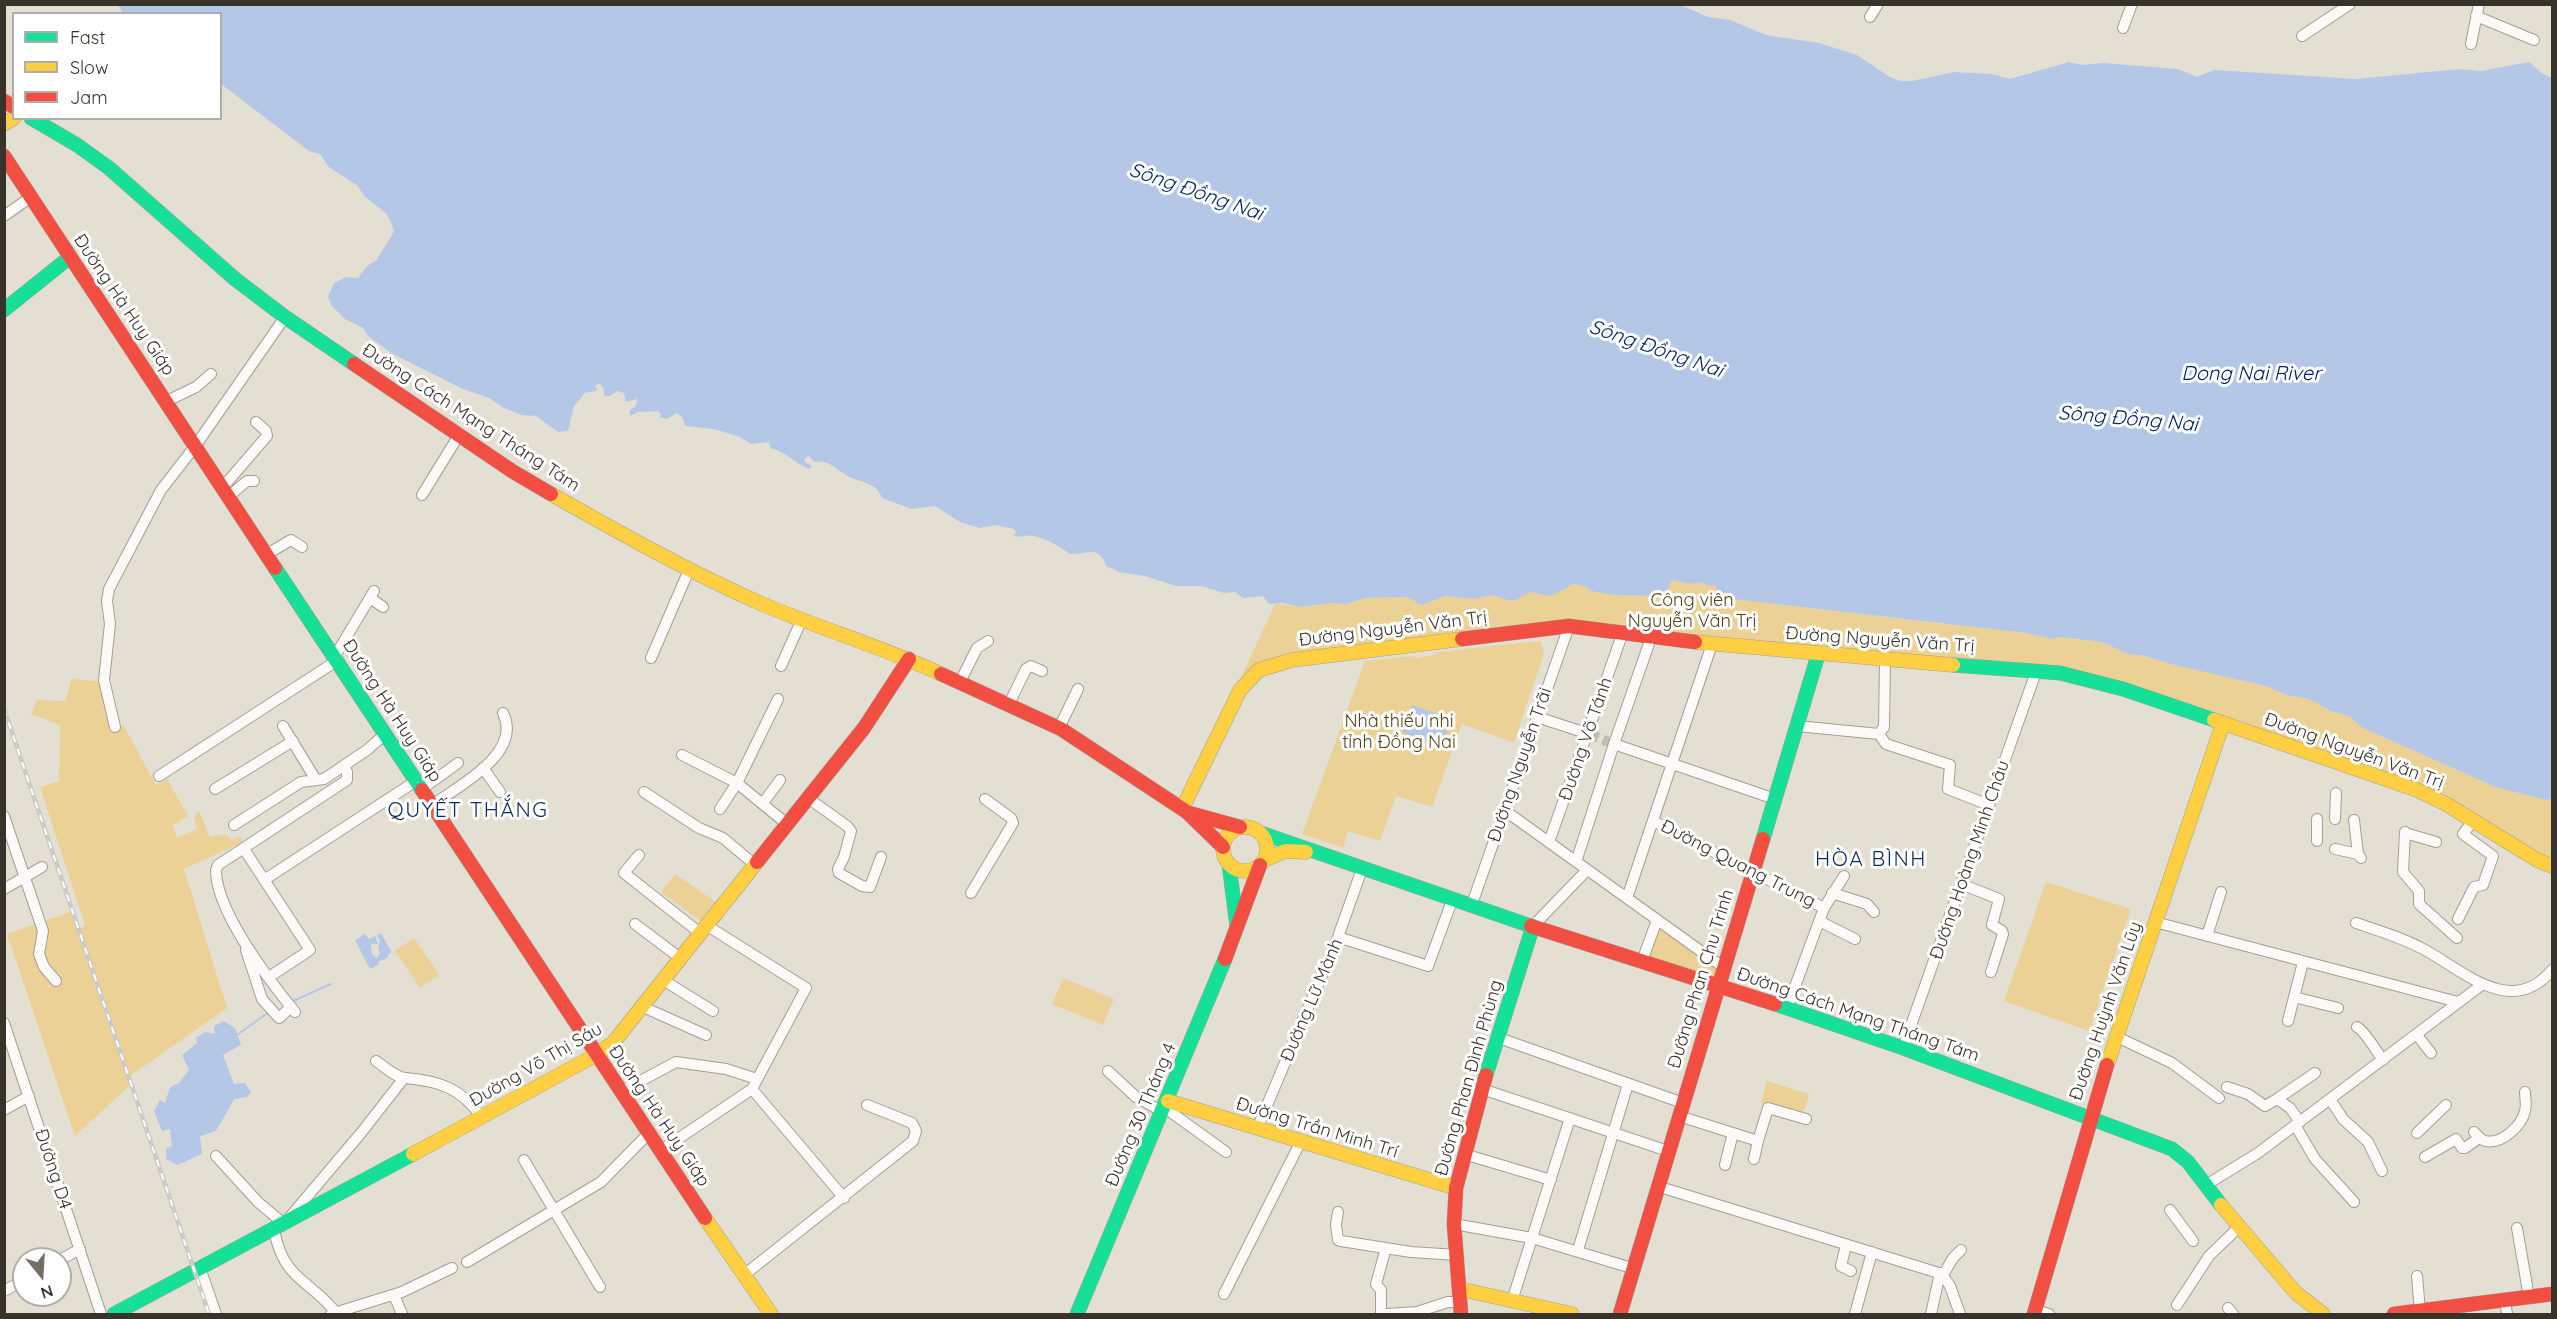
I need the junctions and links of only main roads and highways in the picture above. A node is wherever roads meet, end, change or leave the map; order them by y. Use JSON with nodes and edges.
{"nodes":[{"id":1,"x":34,"y":120,"type":"edge"},
{"id":2,"x":4,"y":156,"type":"edge"},
{"id":3,"x":70,"y":257,"type":"junction"},
{"id":4,"x":4,"y":310,"type":"edge"},
{"id":5,"x":1818,"y":655,"type":"junction"},
{"id":6,"x":909,"y":658,"type":"junction"},
{"id":7,"x":2223,"y":723,"type":"junction"},
{"id":8,"x":1184,"y":811,"type":"junction"},
{"id":9,"x":1240,"y":827,"type":"junction"},
{"id":10,"x":1261,"y":833,"type":"junction"},
{"id":11,"x":1223,"y":847,"type":"junction"},
{"id":12,"x":1316,"y":853,"type":"junction"},
{"id":13,"x":1262,"y":862,"type":"junction"},
{"id":14,"x":1229,"y":864,"type":"junction"},
{"id":15,"x":2553,"y":866,"type":"edge"},
{"id":16,"x":1533,"y":926,"type":"junction"},
{"id":17,"x":1238,"y":929,"type":"junction"},
{"id":18,"x":1717,"y":985,"type":"junction"},
{"id":19,"x":596,"y":1055,"type":"junction"},
{"id":20,"x":1165,"y":1107,"type":"junction"},
{"id":21,"x":2090,"y":1118,"type":"junction"},
{"id":22,"x":1456,"y":1188,"type":"junction"},
{"id":23,"x":2553,"y":1294,"type":"edge"},
{"id":24,"x":1461,"y":1302,"type":"edge"},
{"id":25,"x":2034,"y":1312,"type":"edge"},
{"id":26,"x":114,"y":1314,"type":"edge"},
{"id":27,"x":771,"y":1314,"type":"edge"},
{"id":28,"x":1077,"y":1314,"type":"edge"},
{"id":29,"x":1572,"y":1314,"type":"edge"},
{"id":30,"x":1620,"y":1314,"type":"edge"},
{"id":31,"x":2323,"y":1314,"type":"edge"},
{"id":32,"x":2394,"y":1314,"type":"edge"},
{"id":33,"x":2399,"y":1314,"type":"edge"}],
"edges":[{"from":1,"to":6,"type":"main road","name":"Đường Cách Mạng Tháng Tám"},
{"from":2,"to":3,"type":"main road","name":"Đường Hà Huy Giáp"},
{"from":3,"to":4,"type":"main road"},
{"from":3,"to":19,"type":"main road","name":"Đường Hà Huy Giáp"},
{"from":5,"to":7,"type":"main road","name":"Đường Nguyễn Văn Trị"},
{"from":5,"to":8,"type":"main road","name":"Đường Nguyễn Văn Trị"},
{"from":5,"to":18,"type":"main road","name":"Đường Phan Chu Trinh"},
{"from":6,"to":8,"type":"main road","name":"Đường Cách Mạng Tháng Tám"},
{"from":6,"to":19,"type":"main road","name":"Đường Võ Thị Sáu"},
{"from":7,"to":15,"type":"main road","name":"Đường Nguyễn Văn Trị"},
{"from":7,"to":21,"type":"main road","name":"Đường Huỳnh Văn Lũy"},
{"from":8,"to":9,"type":"main road","name":"Đường Cách Mạng Tháng Tám"},
{"from":8,"to":11,"type":"main road","name":"Đường Cách Mạng Tháng Tám"},
{"from":9,"to":10,"type":"main road"},
{"from":9,"to":11,"type":"main road"},
{"from":10,"to":12,"type":"main road","name":"Đường Cách Mạng Tháng Tám"},
{"from":10,"to":13,"type":"main road"},
{"from":11,"to":14,"type":"main road"},
{"from":12,"to":13,"type":"main road","name":"Đường Cách Mạng Tháng Tám"},
{"from":12,"to":16,"type":"main road","name":"Đường Cách Mạng Tháng Tám"},
{"from":13,"to":14,"type":"main road"},
{"from":13,"to":17,"type":"main road","name":"Đường 30 Tháng 4"},
{"from":14,"to":17,"type":"main road"},
{"from":16,"to":18,"type":"main road","name":"Đường Cách Mạng Tháng Tám"},
{"from":16,"to":22,"type":"main road","name":"Đường Phan Đình Phùng"},
{"from":17,"to":20,"type":"main road","name":"Đường 30 Tháng 4"},
{"from":18,"to":21,"type":"main road","name":"Đường Cách Mạng Tháng Tám"},
{"from":18,"to":30,"type":"main road","name":"Đường Phan Chu Trinh"},
{"from":19,"to":26,"type":"main road","name":"Đường Võ Thị Sáu"},
{"from":19,"to":27,"type":"main road","name":"Đường Hà Huy Giáp"},
{"from":20,"to":22,"type":"main road","name":"Đường Trần Minh Trí"},
{"from":20,"to":28,"type":"main road","name":"Đường 30 Tháng 4"},
{"from":21,"to":25,"type":"main road","name":"Đường Huỳnh Văn Lũy"},
{"from":21,"to":31,"type":"main road","name":"Đường Cách Mạng Tháng Tám"},
{"from":22,"to":24,"type":"main road","name":"Đường Phan Đình Phùng"},
{"from":23,"to":33,"type":"main road"},
{"from":24,"to":29,"type":"main road"},
{"from":32,"to":33,"type":"main road"}]}
